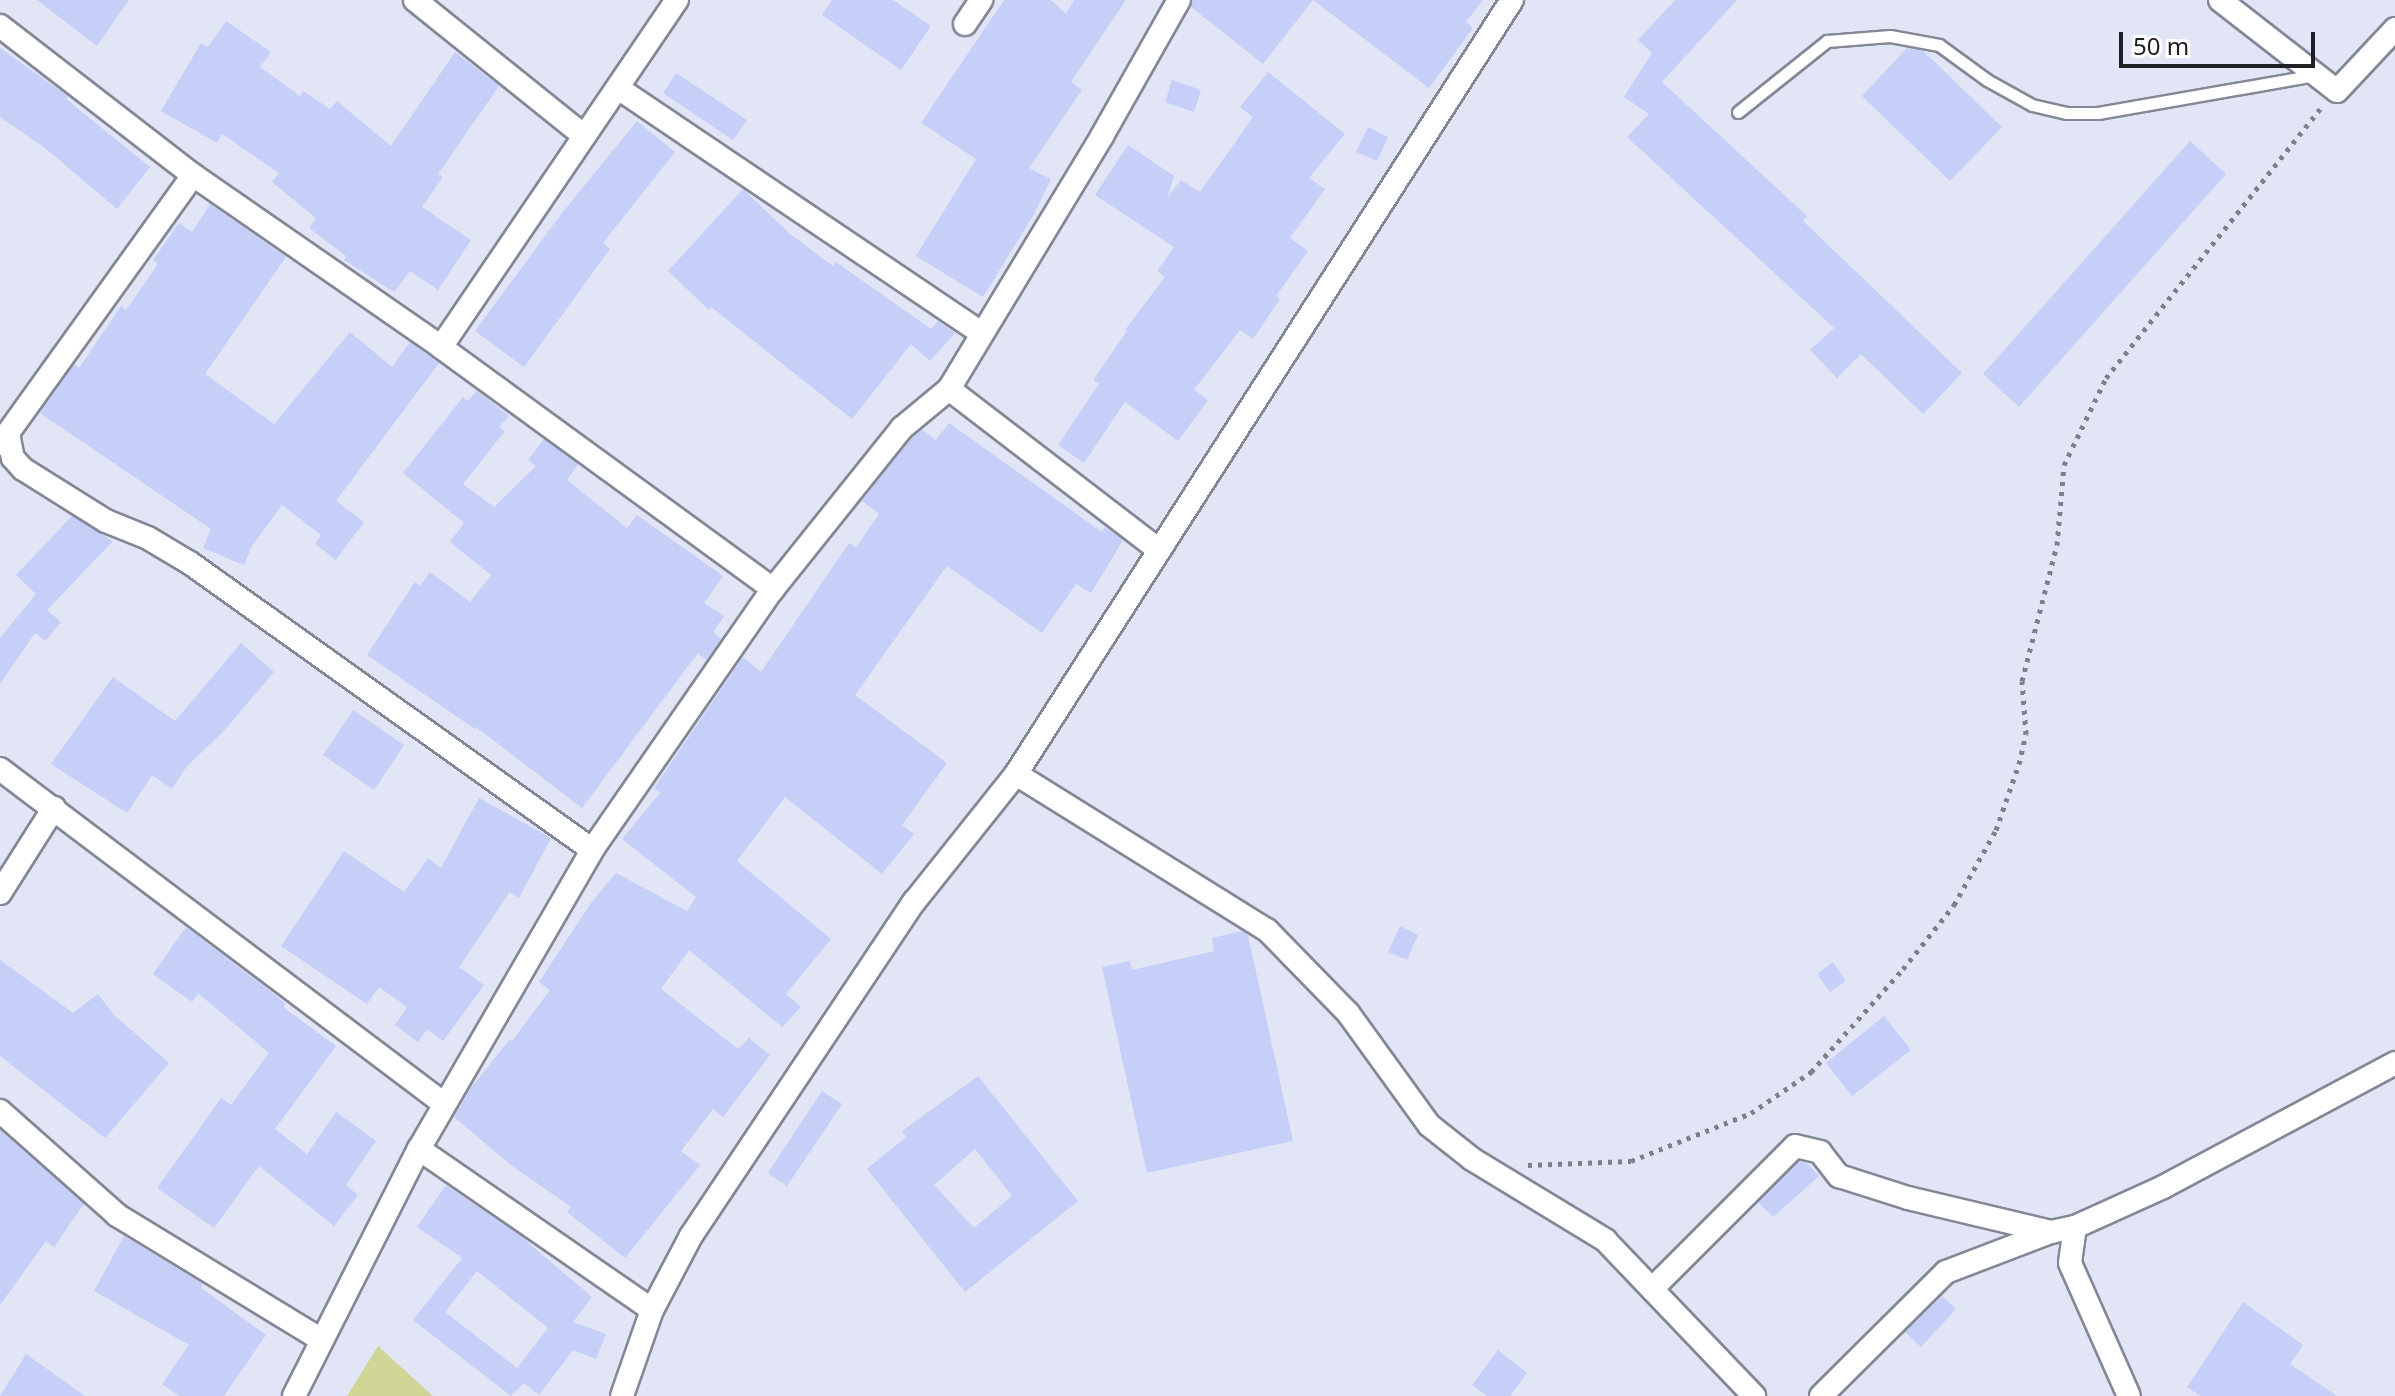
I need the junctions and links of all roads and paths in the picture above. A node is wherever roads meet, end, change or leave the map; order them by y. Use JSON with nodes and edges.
{"nodes":[{"id":1,"x":415,"y":0,"type":"edge"},
{"id":2,"x":677,"y":0,"type":"edge"},
{"id":3,"x":981,"y":0,"type":"edge"},
{"id":4,"x":1179,"y":0,"type":"edge"},
{"id":5,"x":1512,"y":0,"type":"edge"},
{"id":6,"x":2220,"y":0,"type":"edge"},
{"id":7,"x":965,"y":24,"type":"dead end"},
{"id":8,"x":0,"y":26,"type":"edge"},
{"id":9,"x":2395,"y":29,"type":"edge"},
{"id":10,"x":2316,"y":75,"type":"junction"},
{"id":11,"x":618,"y":88,"type":"junction"},
{"id":12,"x":2337,"y":91,"type":"junction"},
{"id":13,"x":1738,"y":112,"type":"dead end"},
{"id":14,"x":584,"y":136,"type":"junction"},
{"id":15,"x":193,"y":175,"type":"junction"},
{"id":16,"x":981,"y":333,"type":"junction"},
{"id":17,"x":441,"y":347,"type":"junction"},
{"id":18,"x":949,"y":389,"type":"junction"},
{"id":19,"x":4,"y":438,"type":"edge"},
{"id":20,"x":1159,"y":550,"type":"junction"},
{"id":21,"x":773,"y":589,"type":"junction"},
{"id":22,"x":0,"y":769,"type":"edge"},
{"id":23,"x":1016,"y":774,"type":"junction"},
{"id":24,"x":54,"y":808,"type":"junction"},
{"id":25,"x":592,"y":850,"type":"junction"},
{"id":26,"x":0,"y":893,"type":"edge"},
{"id":27,"x":2395,"y":1063,"type":"edge"},
{"id":28,"x":444,"y":1104,"type":"junction"},
{"id":29,"x":0,"y":1111,"type":"edge"},
{"id":30,"x":419,"y":1149,"type":"junction"},
{"id":31,"x":1517,"y":1164,"type":"dead end"},
{"id":32,"x":2075,"y":1227,"type":"junction"},
{"id":33,"x":2051,"y":1232,"type":"junction"},
{"id":34,"x":1652,"y":1289,"type":"junction"},
{"id":35,"x":652,"y":1310,"type":"junction"},
{"id":36,"x":322,"y":1340,"type":"junction"},
{"id":37,"x":294,"y":1396,"type":"edge"},
{"id":38,"x":622,"y":1396,"type":"edge"},
{"id":39,"x":1754,"y":1396,"type":"edge"},
{"id":40,"x":1821,"y":1396,"type":"edge"},
{"id":41,"x":2129,"y":1396,"type":"edge"}],
"edges":[{"from":1,"to":14,"type":"street"},
{"from":2,"to":11,"type":"street"},
{"from":3,"to":7,"type":"street"},
{"from":4,"to":16,"type":"street"},
{"from":5,"to":20,"type":"street"},
{"from":6,"to":10,"type":"street"},
{"from":8,"to":15,"type":"street"},
{"from":9,"to":12,"type":"street"},
{"from":10,"to":12,"type":"street"},
{"from":10,"to":13,"type":"lane"},
{"from":11,"to":14,"type":"street"},
{"from":11,"to":16,"type":"street"},
{"from":12,"to":31,"type":"path"},
{"from":14,"to":17,"type":"street"},
{"from":15,"to":17,"type":"street"},
{"from":15,"to":19,"type":"street"},
{"from":16,"to":18,"type":"street"},
{"from":17,"to":21,"type":"street"},
{"from":18,"to":20,"type":"street"},
{"from":18,"to":21,"type":"street"},
{"from":19,"to":25,"type":"street"},
{"from":20,"to":23,"type":"street"},
{"from":21,"to":25,"type":"street"},
{"from":22,"to":24,"type":"street"},
{"from":23,"to":34,"type":"street"},
{"from":23,"to":35,"type":"street"},
{"from":24,"to":26,"type":"street"},
{"from":24,"to":28,"type":"street"},
{"from":25,"to":28,"type":"street"},
{"from":27,"to":32,"type":"street"},
{"from":28,"to":30,"type":"street"},
{"from":29,"to":36,"type":"street"},
{"from":30,"to":35,"type":"street"},
{"from":30,"to":36,"type":"street"},
{"from":32,"to":33,"type":"street"},
{"from":32,"to":41,"type":"street"},
{"from":33,"to":34,"type":"street"},
{"from":33,"to":40,"type":"street"},
{"from":34,"to":39,"type":"street"},
{"from":35,"to":38,"type":"street"},
{"from":36,"to":37,"type":"street"}]}
